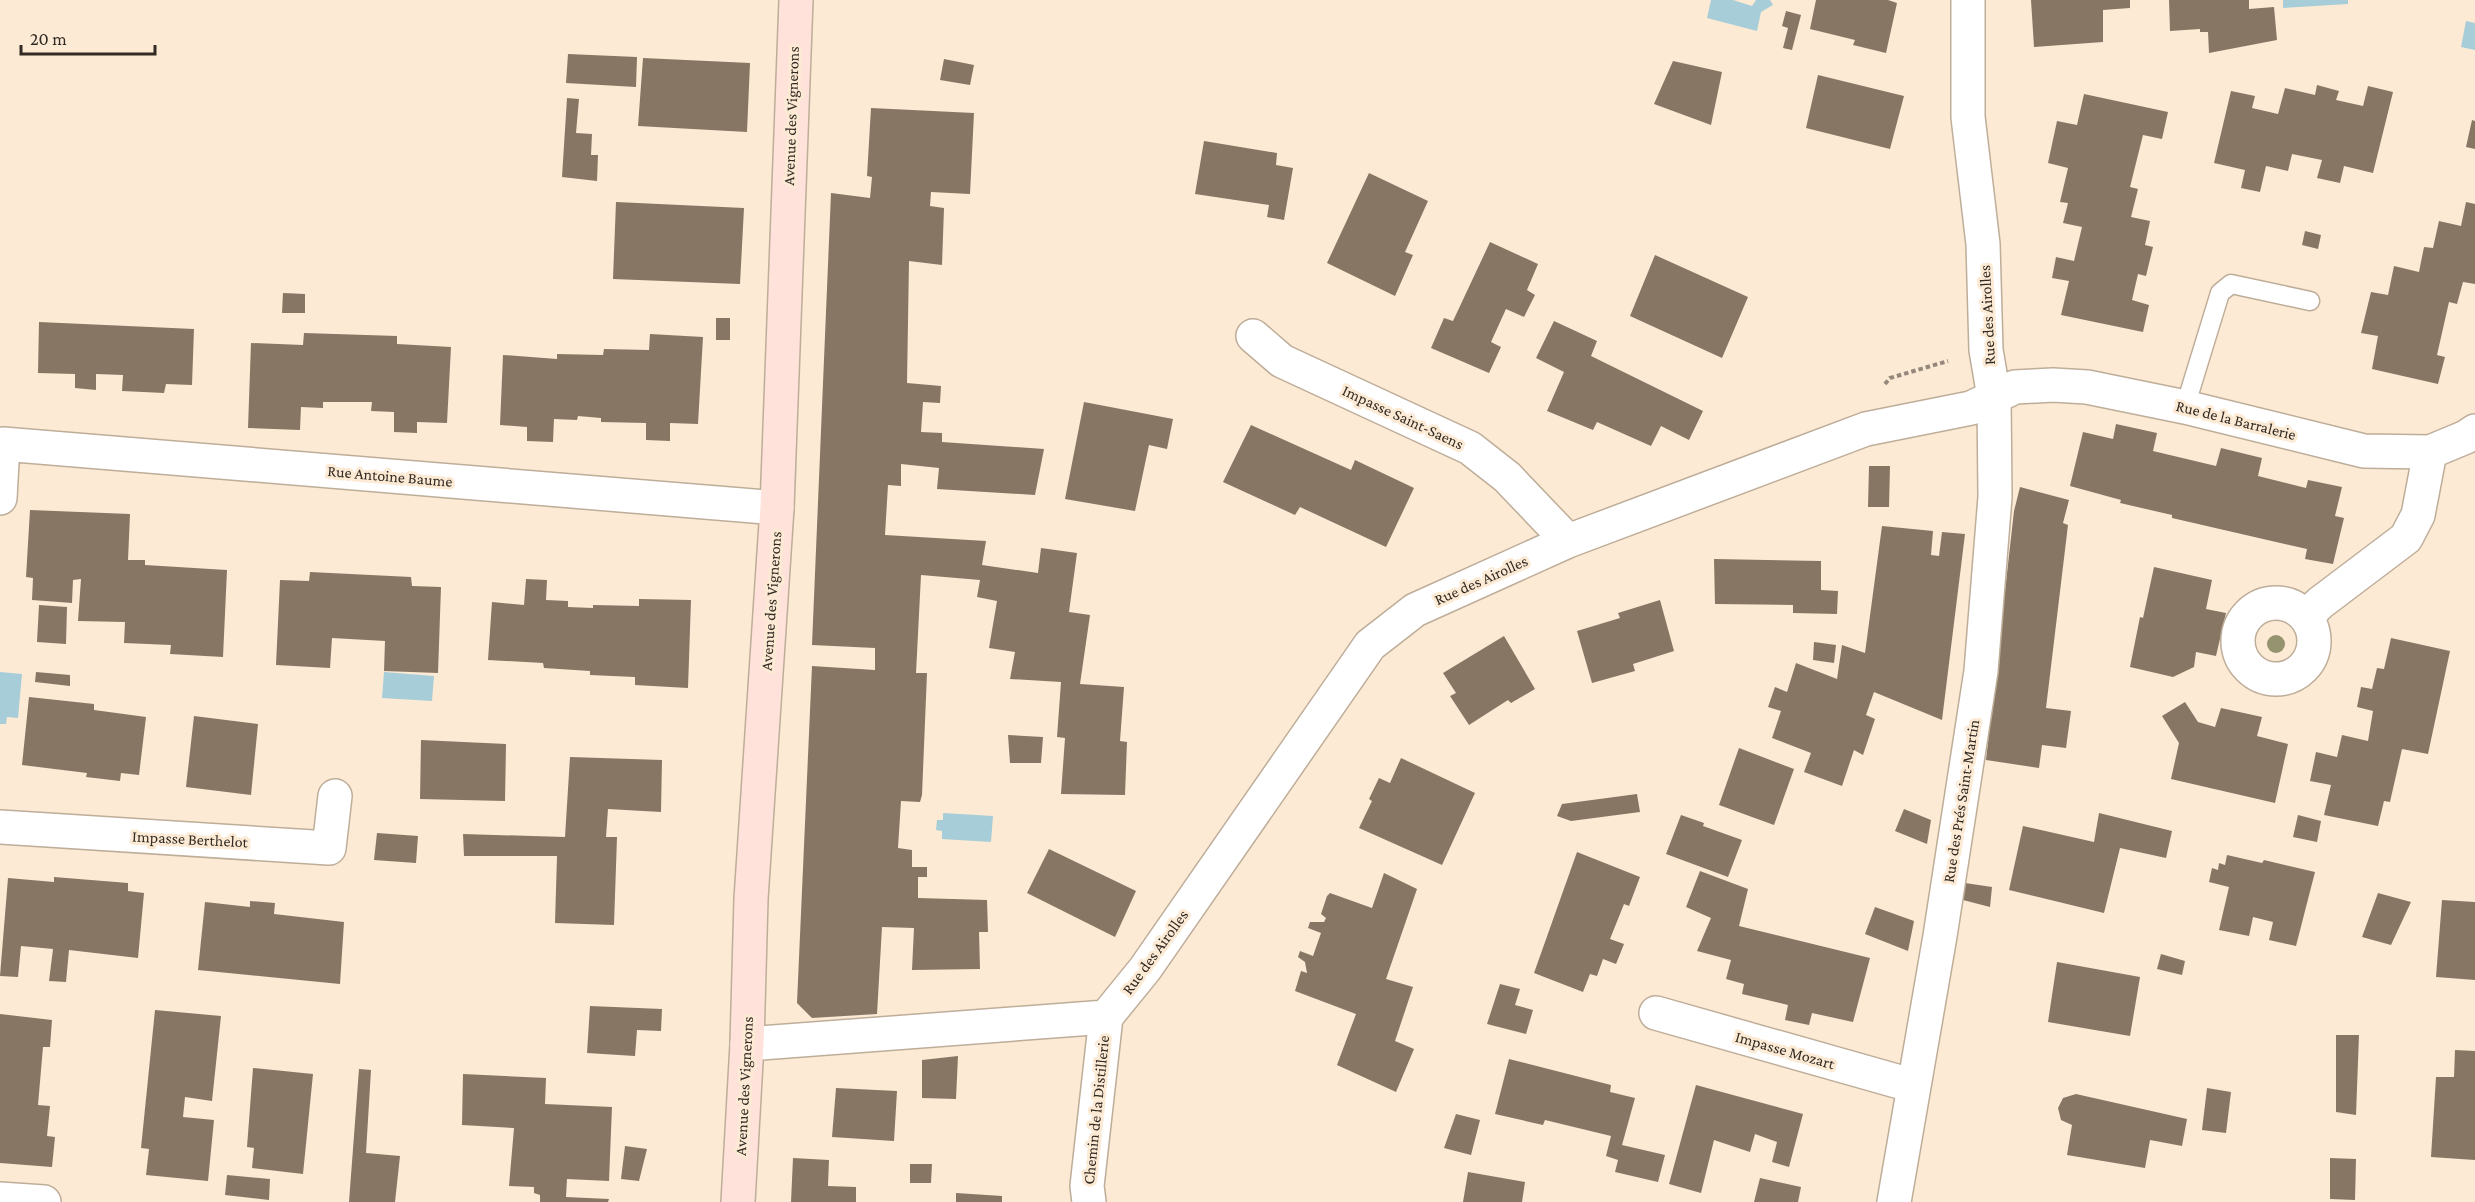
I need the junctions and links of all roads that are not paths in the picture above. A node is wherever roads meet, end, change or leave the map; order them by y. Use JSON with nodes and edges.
{"nodes":[{"id":1,"x":796,"y":0,"type":"edge"},
{"id":2,"x":1968,"y":0,"type":"edge"},
{"id":3,"x":2310,"y":301,"type":"dead end"},
{"id":4,"x":1253,"y":336,"type":"dead end"},
{"id":5,"x":1994,"y":397,"type":"junction"},
{"id":6,"x":2185,"y":407,"type":"junction"},
{"id":7,"x":2475,"y":431,"type":"edge"},
{"id":8,"x":2430,"y":452,"type":"junction"},
{"id":9,"x":0,"y":498,"type":"edge"},
{"id":10,"x":777,"y":508,"type":"junction"},
{"id":11,"x":1568,"y":541,"type":"junction"},
{"id":12,"x":2306,"y":617,"type":"dead end"},
{"id":13,"x":335,"y":796,"type":"dead end"},
{"id":14,"x":0,"y":828,"type":"edge"},
{"id":15,"x":1656,"y":1013,"type":"dead end"},
{"id":16,"x":1106,"y":1017,"type":"junction"},
{"id":17,"x":747,"y":1044,"type":"junction"},
{"id":18,"x":1914,"y":1086,"type":"junction"},
{"id":19,"x":0,"y":1198,"type":"edge"},
{"id":20,"x":44,"y":1202,"type":"edge"},
{"id":21,"x":738,"y":1202,"type":"edge"},
{"id":22,"x":1089,"y":1202,"type":"edge"},
{"id":23,"x":1894,"y":1202,"type":"edge"}],
"edges":[{"from":1,"to":10,"type":"main road","name":"Avenue des Vignerons"},
{"from":2,"to":5,"type":"street","name":"Rue des Airolles"},
{"from":3,"to":6,"type":"lane"},
{"from":4,"to":11,"type":"street","name":"Impasse Saint-Saens"},
{"from":5,"to":6,"type":"street","name":"Rue de la Barralerie"},
{"from":5,"to":11,"type":"street","name":"Rue des Airolles"},
{"from":5,"to":18,"type":"street","name":"Rue des Prés Saint-Martin"},
{"from":6,"to":8,"type":"street","name":"Rue de la Barralerie"},
{"from":7,"to":8,"type":"street","name":"Rue de la Barralerie"},
{"from":8,"to":12,"type":"street"},
{"from":9,"to":10,"type":"street","name":"Rue Antoine Baume"},
{"from":10,"to":17,"type":"main road","name":"Avenue des Vignerons"},
{"from":11,"to":16,"type":"street","name":"Rue des Airolles"},
{"from":13,"to":14,"type":"street","name":"Impasse Berthelot"},
{"from":15,"to":18,"type":"street","name":"Impasse Mozart"},
{"from":16,"to":17,"type":"street"},
{"from":16,"to":22,"type":"street","name":"Chemin de la Distillerie"},
{"from":17,"to":21,"type":"main road","name":"Avenue des Vignerons"},
{"from":18,"to":23,"type":"street","name":"Rue des Prés Saint-Martin"},
{"from":19,"to":20,"type":"street"}]}
